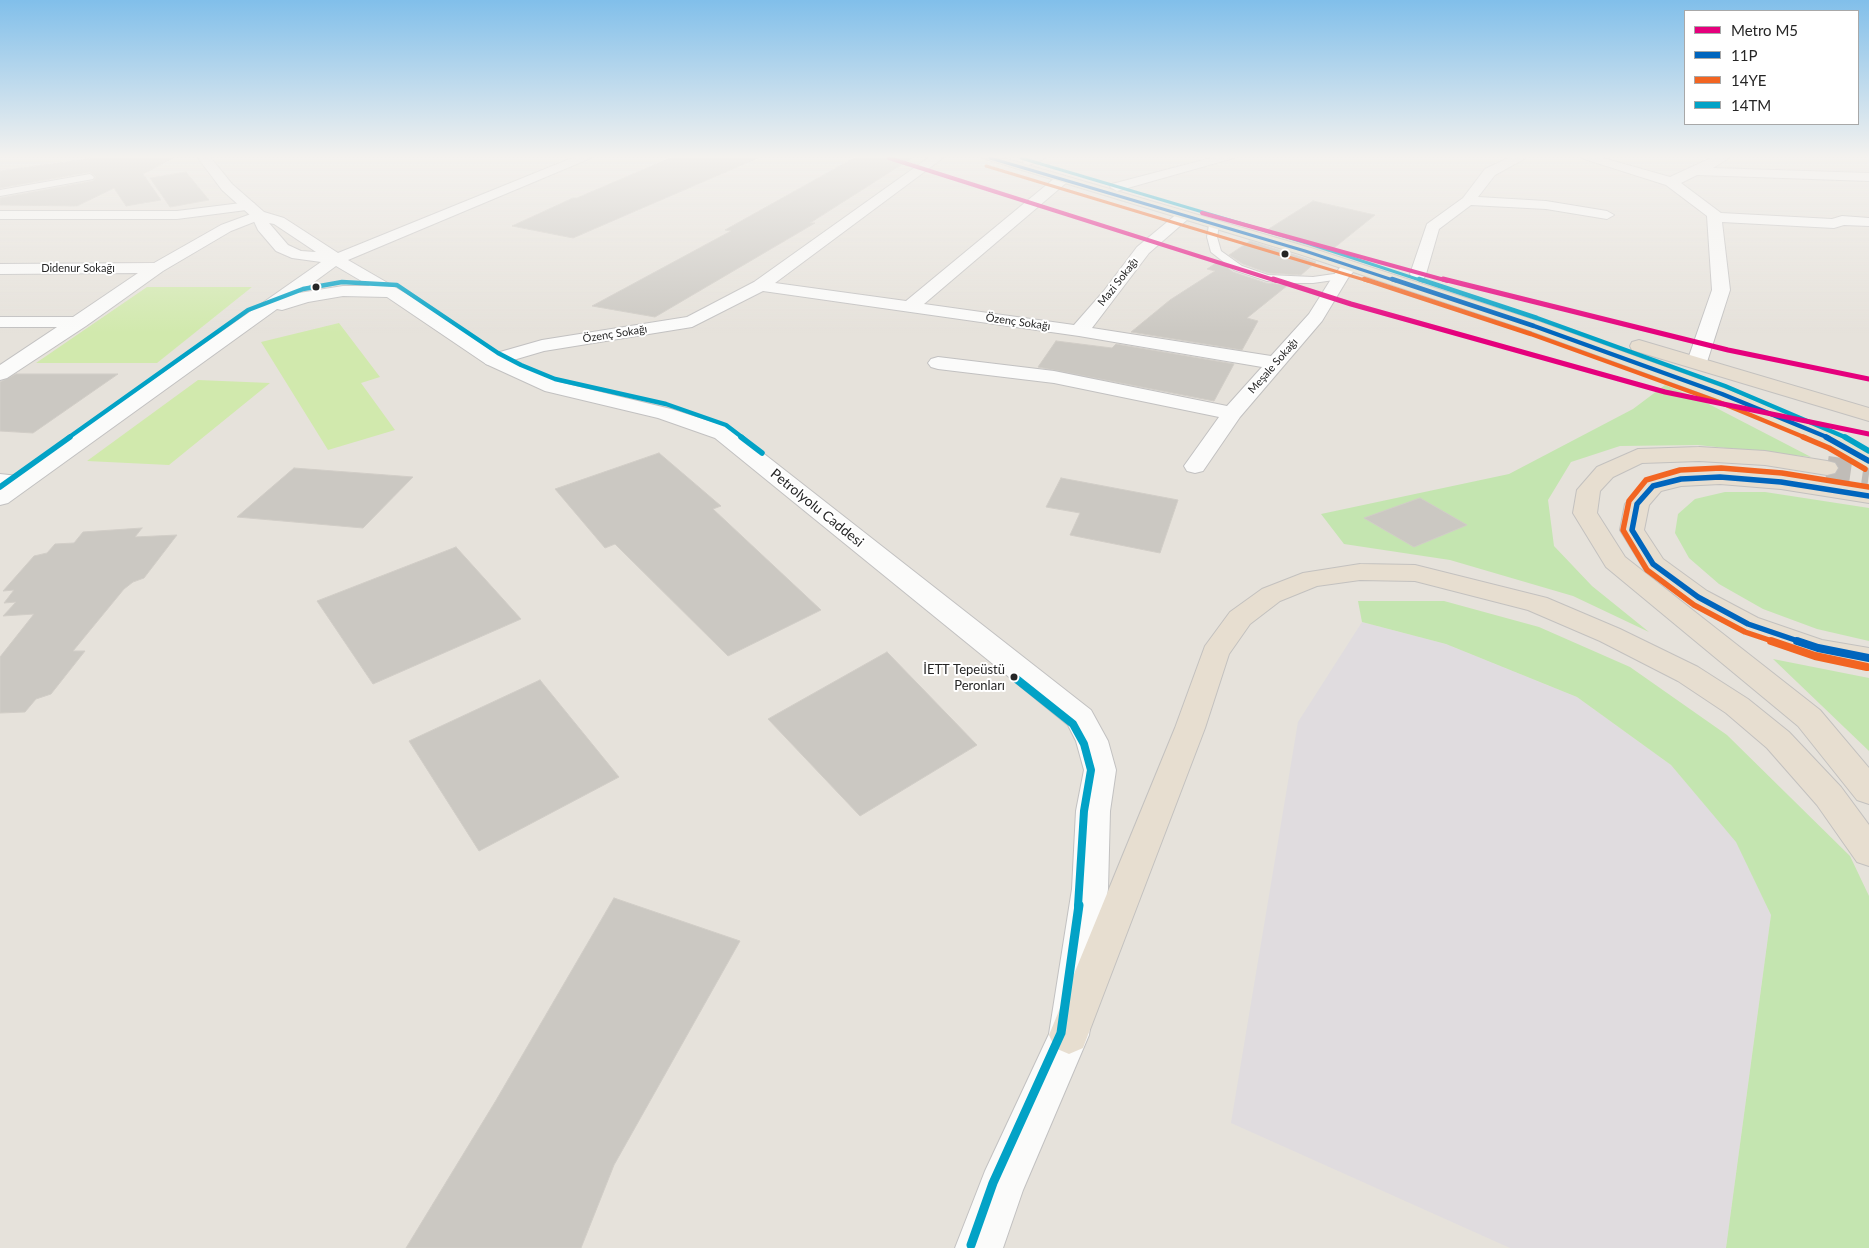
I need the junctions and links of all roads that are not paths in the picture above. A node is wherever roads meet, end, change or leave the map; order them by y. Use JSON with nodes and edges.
{"nodes":[{"id":1,"x":244,"y":216,"type":"edge"},
{"id":2,"x":257,"y":216,"type":"edge"},
{"id":3,"x":268,"y":216,"type":"edge"},
{"id":4,"x":442,"y":216,"type":"edge"},
{"id":5,"x":856,"y":216,"type":"edge"},
{"id":6,"x":1018,"y":216,"type":"edge"},
{"id":7,"x":1183,"y":216,"type":"joint"},
{"id":8,"x":1218,"y":216,"type":"edge"},
{"id":9,"x":1446,"y":216,"type":"edge"},
{"id":10,"x":1714,"y":217,"type":"joint"},
{"id":11,"x":1869,"y":222,"type":"edge"},
{"id":12,"x":1214,"y":225,"type":"junction"},
{"id":13,"x":309,"y":240,"type":"junction"},
{"id":14,"x":377,"y":243,"type":"junction"},
{"id":15,"x":282,"y":248,"type":"junction"},
{"id":16,"x":336,"y":259,"type":"junction"},
{"id":17,"x":157,"y":268,"type":"junction"},
{"id":18,"x":0,"y":269,"type":"edge"},
{"id":19,"x":1345,"y":271,"type":"junction"},
{"id":20,"x":1418,"y":274,"type":"junction"},
{"id":21,"x":760,"y":286,"type":"junction"},
{"id":22,"x":394,"y":293,"type":"junction"},
{"id":23,"x":279,"y":297,"type":"junction"},
{"id":24,"x":911,"y":306,"type":"junction"},
{"id":25,"x":252,"y":318,"type":"junction"},
{"id":26,"x":0,"y":322,"type":"edge"},
{"id":27,"x":80,"y":322,"type":"junction"},
{"id":28,"x":1079,"y":331,"type":"junction"},
{"id":29,"x":1639,"y":346,"type":"junction"},
{"id":30,"x":493,"y":360,"type":"junction"},
{"id":31,"x":1697,"y":362,"type":"junction"},
{"id":32,"x":938,"y":363,"type":"dead end"},
{"id":33,"x":1276,"y":363,"type":"junction"},
{"id":34,"x":0,"y":374,"type":"edge"},
{"id":35,"x":1232,"y":413,"type":"junction"},
{"id":36,"x":1869,"y":414,"type":"edge"},
{"id":37,"x":1869,"y":439,"type":"edge"},
{"id":38,"x":1869,"y":461,"type":"edge"},
{"id":39,"x":1195,"y":466,"type":"dead end"},
{"id":40,"x":1827,"y":468,"type":"tunnel mouth"},
{"id":41,"x":9,"y":482,"type":"edge"},
{"id":42,"x":1869,"y":496,"type":"edge"},
{"id":43,"x":0,"y":498,"type":"edge"},
{"id":44,"x":1869,"y":658,"type":"edge"},
{"id":45,"x":1869,"y":791,"type":"edge"},
{"id":46,"x":1869,"y":852,"type":"edge"},
{"id":47,"x":1069,"y":1035,"type":"junction"},
{"id":48,"x":979,"y":1248,"type":"edge"}],
"edges":[{"from":1,"to":17,"type":"street"},
{"from":2,"to":15,"type":"street"},
{"from":3,"to":13,"type":"street","name":"Petrolyolu Caddesi"},
{"from":4,"to":14,"type":"street"},
{"from":5,"to":21,"type":"street","name":"Özenç Sokağı"},
{"from":6,"to":24,"type":"street"},
{"from":7,"to":12,"type":"main road"},
{"from":7,"to":28,"type":"street","name":"Mazi Sokağı"},
{"from":8,"to":20,"type":"main road"},
{"from":9,"to":20,"type":"street"},
{"from":10,"to":11,"type":"street"},
{"from":10,"to":31,"type":"street"},
{"from":12,"to":19,"type":"main road"},
{"from":12,"to":19,"type":"lane"},
{"from":13,"to":14,"type":"street"},
{"from":13,"to":16,"type":"street","name":"Petrolyolu Caddesi"},
{"from":14,"to":16,"type":"street"},
{"from":15,"to":16,"type":"street"},
{"from":15,"to":23,"type":"street"},
{"from":16,"to":22,"type":"street","name":"Petrolyolu Caddesi"},
{"from":16,"to":23,"type":"street"},
{"from":17,"to":18,"type":"street","name":"Didenur Sokağı"},
{"from":17,"to":27,"type":"street"},
{"from":19,"to":33,"type":"street","name":"Meşale Sokağı"},
{"from":19,"to":38,"type":"main road"},
{"from":20,"to":29,"type":"main road"},
{"from":21,"to":24,"type":"street","name":"Özenç Sokağı"},
{"from":21,"to":30,"type":"street","name":"Özenç Sokağı"},
{"from":22,"to":25,"type":"street"},
{"from":22,"to":30,"type":"street","name":"Petrolyolu Caddesi"},
{"from":23,"to":25,"type":"street"},
{"from":24,"to":28,"type":"street","name":"Özenç Sokağı"},
{"from":25,"to":41,"type":"street"},
{"from":26,"to":27,"type":"street"},
{"from":27,"to":34,"type":"street"},
{"from":28,"to":33,"type":"street","name":"Özenç Sokağı"},
{"from":29,"to":31,"type":"highway"},
{"from":29,"to":37,"type":"main road"},
{"from":30,"to":47,"type":"street","name":"Petrolyolu Caddesi"},
{"from":31,"to":36,"type":"highway"},
{"from":32,"to":35,"type":"street"},
{"from":33,"to":35,"type":"street","name":"Meşale Sokağı"},
{"from":35,"to":39,"type":"street","name":"Meşale Sokağı"},
{"from":40,"to":45,"type":"highway"},
{"from":41,"to":43,"type":"street"},
{"from":42,"to":44,"type":"highway"},
{"from":46,"to":47,"type":"highway"},
{"from":47,"to":48,"type":"street","name":"Petrolyolu Caddesi"}]}
